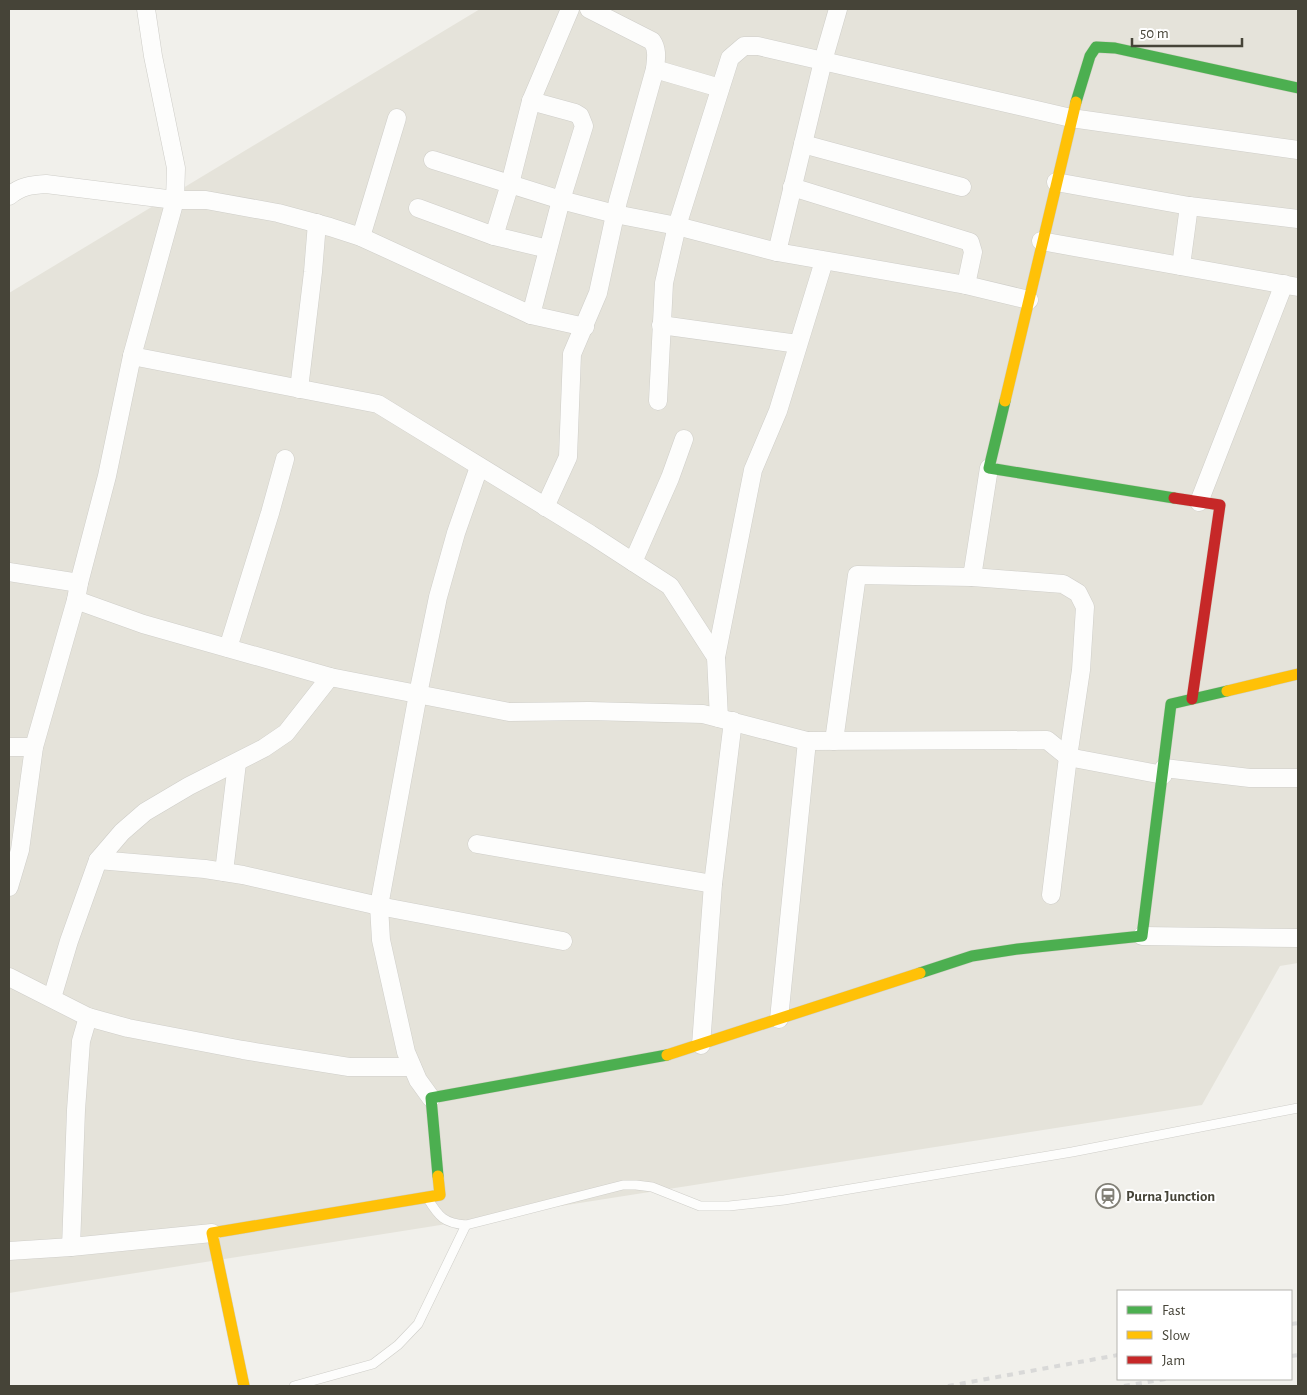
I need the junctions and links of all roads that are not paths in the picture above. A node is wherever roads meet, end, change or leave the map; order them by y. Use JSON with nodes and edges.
{"nodes":[{"id":1,"x":146,"y":9,"type":"edge"},
{"id":2,"x":570,"y":9,"type":"edge"},
{"id":3,"x":838,"y":9,"type":"edge"},
{"id":4,"x":601,"y":11,"type":"edge"},
{"id":5,"x":823,"y":61,"type":"junction"},
{"id":6,"x":655,"y":69,"type":"junction"},
{"id":7,"x":720,"y":88,"type":"junction"},
{"id":8,"x":1298,"y":88,"type":"edge"},
{"id":9,"x":531,"y":102,"type":"junction"},
{"id":10,"x":397,"y":118,"type":"dead end"},
{"id":11,"x":1071,"y":118,"type":"junction"},
{"id":12,"x":803,"y":144,"type":"junction"},
{"id":13,"x":1298,"y":150,"type":"edge"},
{"id":14,"x":433,"y":160,"type":"dead end"},
{"id":15,"x":1056,"y":182,"type":"junction"},
{"id":16,"x":510,"y":184,"type":"junction"},
{"id":17,"x":792,"y":188,"type":"junction"},
{"id":18,"x":962,"y":188,"type":"dead end"},
{"id":19,"x":9,"y":196,"type":"edge"},
{"id":20,"x":175,"y":200,"type":"junction"},
{"id":21,"x":561,"y":200,"type":"junction"},
{"id":22,"x":1189,"y":206,"type":"junction"},
{"id":23,"x":418,"y":208,"type":"dead end"},
{"id":24,"x":615,"y":214,"type":"junction"},
{"id":25,"x":1298,"y":219,"type":"edge"},
{"id":26,"x":317,"y":223,"type":"junction"},
{"id":27,"x":677,"y":226,"type":"junction"},
{"id":28,"x":494,"y":236,"type":"junction"},
{"id":29,"x":361,"y":237,"type":"junction"},
{"id":30,"x":1041,"y":242,"type":"junction"},
{"id":31,"x":548,"y":249,"type":"junction"},
{"id":32,"x":777,"y":252,"type":"junction"},
{"id":33,"x":824,"y":260,"type":"junction"},
{"id":34,"x":1181,"y":266,"type":"junction"},
{"id":35,"x":966,"y":285,"type":"junction"},
{"id":36,"x":1291,"y":285,"type":"edge"},
{"id":37,"x":1029,"y":300,"type":"junction"},
{"id":38,"x":531,"y":315,"type":"junction"},
{"id":39,"x":662,"y":325,"type":"junction"},
{"id":40,"x":585,"y":327,"type":"junction"},
{"id":41,"x":798,"y":344,"type":"junction"},
{"id":42,"x":132,"y":356,"type":"junction"},
{"id":43,"x":299,"y":389,"type":"junction"},
{"id":44,"x":658,"y":401,"type":"dead end"},
{"id":45,"x":684,"y":439,"type":"dead end"},
{"id":46,"x":285,"y":459,"type":"dead end"},
{"id":47,"x":479,"y":467,"type":"junction"},
{"id":48,"x":989,"y":468,"type":"junction"},
{"id":49,"x":1199,"y":502,"type":"junction"},
{"id":50,"x":546,"y":507,"type":"junction"},
{"id":51,"x":633,"y":562,"type":"junction"},
{"id":52,"x":9,"y":572,"type":"edge"},
{"id":53,"x":972,"y":577,"type":"junction"},
{"id":54,"x":77,"y":592,"type":"junction"},
{"id":55,"x":228,"y":648,"type":"junction"},
{"id":56,"x":716,"y":657,"type":"junction"},
{"id":57,"x":1298,"y":674,"type":"edge"},
{"id":58,"x":330,"y":677,"type":"junction"},
{"id":59,"x":418,"y":694,"type":"junction"},
{"id":60,"x":1192,"y":699,"type":"junction"},
{"id":61,"x":726,"y":720,"type":"junction"},
{"id":62,"x":807,"y":741,"type":"junction"},
{"id":63,"x":834,"y":741,"type":"junction"},
{"id":64,"x":9,"y":747,"type":"edge"},
{"id":65,"x":34,"y":747,"type":"junction"},
{"id":66,"x":1068,"y":757,"type":"junction"},
{"id":67,"x":237,"y":763,"type":"junction"},
{"id":68,"x":1163,"y":771,"type":"junction"},
{"id":69,"x":1298,"y":778,"type":"edge"},
{"id":70,"x":478,"y":844,"type":"dead end"},
{"id":71,"x":98,"y":860,"type":"junction"},
{"id":72,"x":224,"y":872,"type":"junction"},
{"id":73,"x":714,"y":884,"type":"junction"},
{"id":74,"x":9,"y":887,"type":"edge"},
{"id":75,"x":1051,"y":895,"type":"dead end"},
{"id":76,"x":379,"y":906,"type":"junction"},
{"id":77,"x":1142,"y":936,"type":"junction"},
{"id":78,"x":1298,"y":938,"type":"edge"},
{"id":79,"x":563,"y":941,"type":"dead end"},
{"id":80,"x":9,"y":977,"type":"edge"},
{"id":81,"x":52,"y":998,"type":"junction"},
{"id":82,"x":88,"y":1017,"type":"junction"},
{"id":83,"x":779,"y":1019,"type":"junction"},
{"id":84,"x":701,"y":1045,"type":"junction"},
{"id":85,"x":412,"y":1067,"type":"junction"},
{"id":86,"x":431,"y":1098,"type":"junction"},
{"id":87,"x":1298,"y":1108,"type":"edge"},
{"id":88,"x":427,"y":1197,"type":"junction"},
{"id":89,"x":466,"y":1225,"type":"junction"},
{"id":90,"x":212,"y":1233,"type":"junction"},
{"id":91,"x":71,"y":1247,"type":"junction"},
{"id":92,"x":9,"y":1251,"type":"edge"},
{"id":93,"x":244,"y":1386,"type":"edge"},
{"id":94,"x":294,"y":1386,"type":"edge"}],
"edges":[{"from":1,"to":20,"type":"street"},
{"from":2,"to":9,"type":"street"},
{"from":3,"to":5,"type":"street"},
{"from":4,"to":6,"type":"street"},
{"from":5,"to":7,"type":"street"},
{"from":5,"to":11,"type":"street"},
{"from":5,"to":12,"type":"street"},
{"from":6,"to":7,"type":"street"},
{"from":6,"to":24,"type":"street"},
{"from":7,"to":27,"type":"street"},
{"from":8,"to":11,"type":"main road"},
{"from":9,"to":16,"type":"street"},
{"from":9,"to":21,"type":"street"},
{"from":10,"to":29,"type":"street"},
{"from":11,"to":13,"type":"street"},
{"from":11,"to":15,"type":"main road"},
{"from":12,"to":17,"type":"street"},
{"from":12,"to":18,"type":"street"},
{"from":14,"to":16,"type":"street"},
{"from":15,"to":22,"type":"street"},
{"from":15,"to":30,"type":"main road"},
{"from":16,"to":21,"type":"street"},
{"from":16,"to":28,"type":"street"},
{"from":17,"to":32,"type":"street"},
{"from":17,"to":35,"type":"street"},
{"from":19,"to":20,"type":"street"},
{"from":20,"to":26,"type":"street"},
{"from":20,"to":42,"type":"street"},
{"from":21,"to":24,"type":"street"},
{"from":21,"to":31,"type":"street"},
{"from":22,"to":25,"type":"street"},
{"from":22,"to":34,"type":"street"},
{"from":23,"to":28,"type":"street"},
{"from":24,"to":27,"type":"street"},
{"from":24,"to":40,"type":"street"},
{"from":26,"to":29,"type":"street"},
{"from":26,"to":43,"type":"street"},
{"from":27,"to":32,"type":"street"},
{"from":27,"to":39,"type":"street"},
{"from":28,"to":31,"type":"street"},
{"from":29,"to":38,"type":"street"},
{"from":30,"to":34,"type":"street"},
{"from":30,"to":37,"type":"main road"},
{"from":31,"to":38,"type":"street"},
{"from":32,"to":33,"type":"street"},
{"from":33,"to":35,"type":"street"},
{"from":33,"to":41,"type":"street"},
{"from":34,"to":36,"type":"street"},
{"from":35,"to":37,"type":"street"},
{"from":36,"to":49,"type":"street"},
{"from":37,"to":48,"type":"main road"},
{"from":38,"to":40,"type":"street"},
{"from":39,"to":41,"type":"street"},
{"from":39,"to":44,"type":"street"},
{"from":40,"to":50,"type":"street"},
{"from":41,"to":56,"type":"street"},
{"from":42,"to":43,"type":"street"},
{"from":42,"to":54,"type":"street"},
{"from":43,"to":47,"type":"street"},
{"from":45,"to":51,"type":"street"},
{"from":46,"to":55,"type":"street"},
{"from":47,"to":50,"type":"street"},
{"from":47,"to":59,"type":"street"},
{"from":48,"to":49,"type":"main road"},
{"from":48,"to":53,"type":"street"},
{"from":49,"to":60,"type":"main road"},
{"from":50,"to":51,"type":"street"},
{"from":51,"to":56,"type":"street"},
{"from":52,"to":54,"type":"street"},
{"from":53,"to":63,"type":"street"},
{"from":53,"to":66,"type":"street"},
{"from":54,"to":55,"type":"street"},
{"from":54,"to":65,"type":"street"},
{"from":55,"to":58,"type":"street"},
{"from":56,"to":61,"type":"street"},
{"from":57,"to":60,"type":"main road"},
{"from":58,"to":59,"type":"street"},
{"from":58,"to":67,"type":"street"},
{"from":59,"to":61,"type":"street"},
{"from":59,"to":76,"type":"street"},
{"from":60,"to":68,"type":"main road"},
{"from":61,"to":62,"type":"street"},
{"from":61,"to":73,"type":"street"},
{"from":62,"to":63,"type":"street"},
{"from":62,"to":83,"type":"street"},
{"from":63,"to":66,"type":"street"},
{"from":64,"to":65,"type":"street"},
{"from":65,"to":74,"type":"street"},
{"from":66,"to":68,"type":"street"},
{"from":66,"to":75,"type":"street"},
{"from":67,"to":71,"type":"street"},
{"from":67,"to":72,"type":"street"},
{"from":68,"to":69,"type":"street"},
{"from":68,"to":77,"type":"main road"},
{"from":70,"to":73,"type":"street"},
{"from":71,"to":72,"type":"street"},
{"from":71,"to":81,"type":"street"},
{"from":72,"to":76,"type":"street"},
{"from":73,"to":84,"type":"street"},
{"from":76,"to":79,"type":"street"},
{"from":76,"to":85,"type":"street"},
{"from":77,"to":78,"type":"street"},
{"from":77,"to":83,"type":"main road"},
{"from":80,"to":81,"type":"street"},
{"from":81,"to":82,"type":"street"},
{"from":82,"to":85,"type":"street"},
{"from":82,"to":91,"type":"street"},
{"from":83,"to":84,"type":"main road"},
{"from":84,"to":86,"type":"main road"},
{"from":85,"to":86,"type":"street"},
{"from":86,"to":88,"type":"main road"},
{"from":87,"to":89,"type":"lane"},
{"from":88,"to":89,"type":"lane"},
{"from":88,"to":90,"type":"main road"},
{"from":89,"to":94,"type":"lane"},
{"from":90,"to":91,"type":"street"},
{"from":90,"to":93,"type":"main road"},
{"from":91,"to":92,"type":"street"}]}
